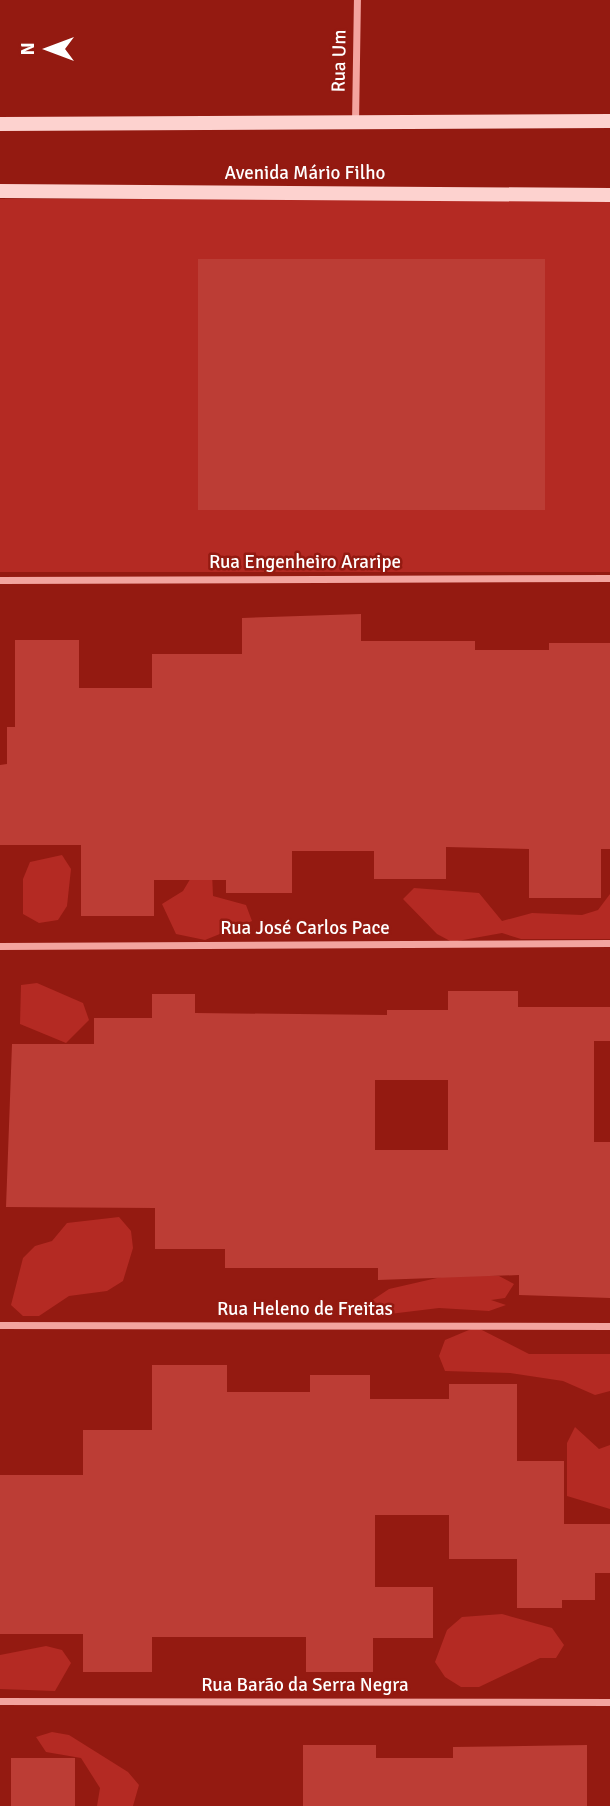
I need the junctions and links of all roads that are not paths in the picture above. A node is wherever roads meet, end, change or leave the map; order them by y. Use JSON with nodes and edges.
{"nodes":[{"id":1,"x":357,"y":0,"type":"edge"},
{"id":2,"x":610,"y":121,"type":"edge"},
{"id":3,"x":355,"y":123,"type":"junction"},
{"id":4,"x":0,"y":124,"type":"edge"},
{"id":5,"x":0,"y":191,"type":"edge"},
{"id":6,"x":610,"y":195,"type":"edge"},
{"id":7,"x":610,"y":578,"type":"edge"},
{"id":8,"x":0,"y":580,"type":"edge"},
{"id":9,"x":610,"y":943,"type":"edge"},
{"id":10,"x":0,"y":946,"type":"edge"},
{"id":11,"x":0,"y":1325,"type":"edge"},
{"id":12,"x":610,"y":1326,"type":"edge"},
{"id":13,"x":0,"y":1700,"type":"edge"},
{"id":14,"x":610,"y":1702,"type":"edge"}],
"edges":[{"from":1,"to":3,"type":"street","name":"Rua Um"},
{"from":2,"to":3,"type":"main road"},
{"from":3,"to":4,"type":"main road"},
{"from":5,"to":6,"type":"main road","name":"Avenida Mário Filho"},
{"from":7,"to":8,"type":"street","name":"Rua Engenheiro Araripe"},
{"from":9,"to":10,"type":"street","name":"Rua José Carlos Pace"},
{"from":11,"to":12,"type":"street","name":"Rua Heleno de Freitas"},
{"from":13,"to":14,"type":"street","name":"Rua Barão da Serra Negra"}]}
